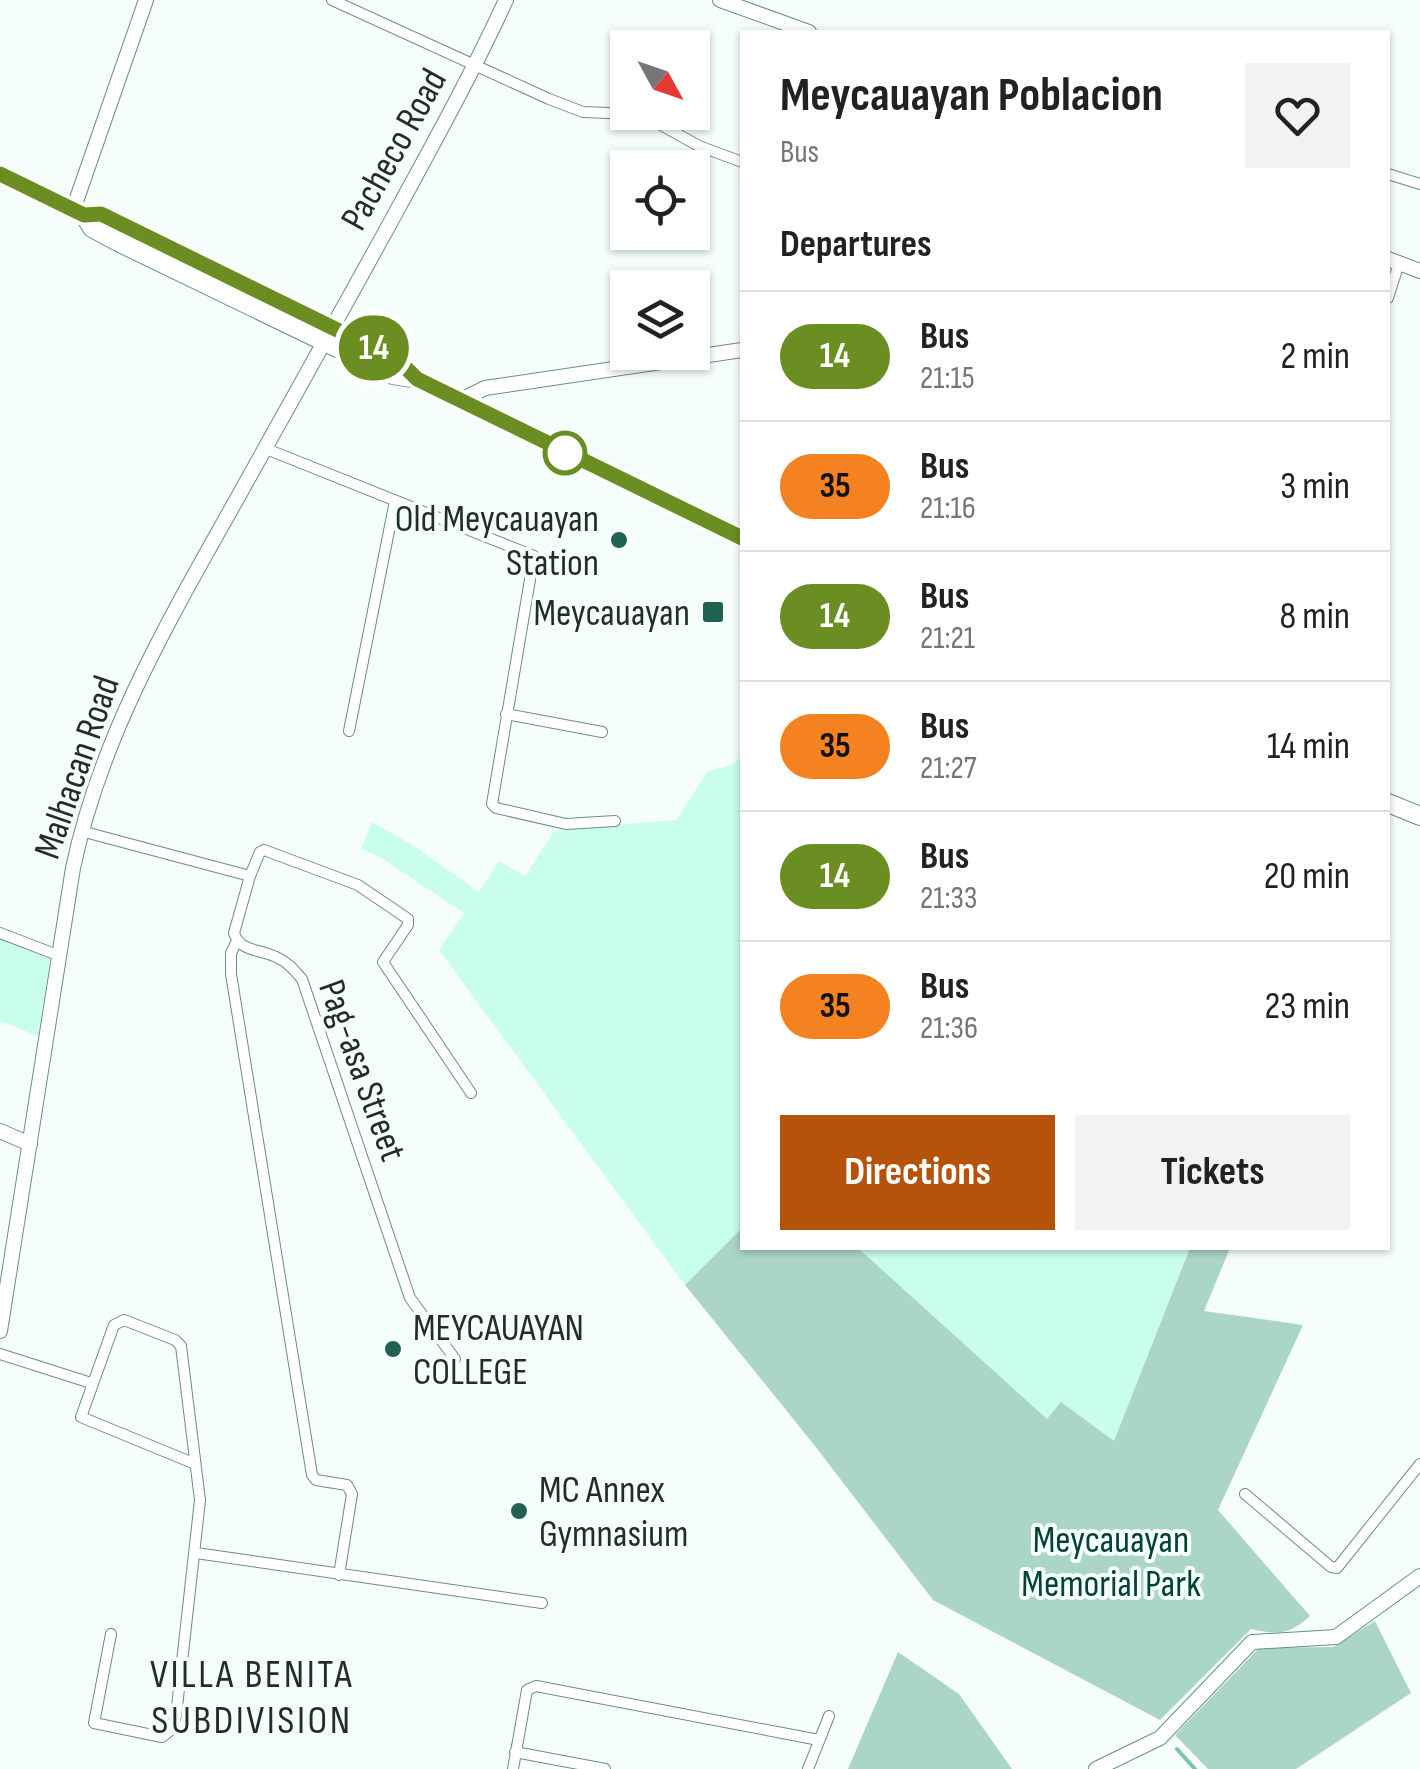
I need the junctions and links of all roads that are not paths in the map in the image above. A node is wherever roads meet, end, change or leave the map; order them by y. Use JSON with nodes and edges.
{"nodes":[{"id":1,"x":146,"y":0,"type":"edge"},
{"id":2,"x":332,"y":0,"type":"edge"},
{"id":3,"x":506,"y":0,"type":"edge"},
{"id":4,"x":720,"y":0,"type":"edge"},
{"id":5,"x":803,"y":30,"type":"edge"},
{"id":6,"x":475,"y":65,"type":"junction"},
{"id":7,"x":740,"y":161,"type":"edge"},
{"id":8,"x":0,"y":174,"type":"edge"},
{"id":9,"x":1390,"y":175,"type":"edge"},
{"id":10,"x":1420,"y":184,"type":"edge"},
{"id":11,"x":79,"y":213,"type":"junction"},
{"id":12,"x":1393,"y":261,"type":"edge"},
{"id":13,"x":1420,"y":271,"type":"edge"},
{"id":14,"x":328,"y":334,"type":"junction"},
{"id":15,"x":740,"y":350,"type":"edge"},
{"id":16,"x":461,"y":400,"type":"junction"},
{"id":17,"x":264,"y":448,"type":"junction"},
{"id":18,"x":395,"y":501,"type":"junction"},
{"id":19,"x":740,"y":537,"type":"edge"},
{"id":20,"x":506,"y":714,"type":"junction"},
{"id":21,"x":349,"y":731,"type":"dead end"},
{"id":22,"x":602,"y":732,"type":"dead end"},
{"id":23,"x":1390,"y":804,"type":"edge"},
{"id":24,"x":1420,"y":816,"type":"edge"},
{"id":25,"x":614,"y":821,"type":"dead end"},
{"id":26,"x":81,"y":831,"type":"junction"},
{"id":27,"x":250,"y":876,"type":"junction"},
{"id":28,"x":0,"y":933,"type":"edge"},
{"id":29,"x":236,"y":940,"type":"junction"},
{"id":30,"x":60,"y":956,"type":"junction"},
{"id":31,"x":471,"y":1093,"type":"dead end"},
{"id":32,"x":0,"y":1131,"type":"edge"},
{"id":33,"x":30,"y":1144,"type":"junction"},
{"id":34,"x":4,"y":1267,"type":"edge"},
{"id":35,"x":0,"y":1330,"type":"edge"},
{"id":36,"x":0,"y":1354,"type":"edge"},
{"id":37,"x":455,"y":1359,"type":"dead end"},
{"id":38,"x":91,"y":1384,"type":"junction"},
{"id":39,"x":193,"y":1463,"type":"junction"},
{"id":40,"x":1420,"y":1464,"type":"edge"},
{"id":41,"x":1245,"y":1494,"type":"dead end"},
{"id":42,"x":196,"y":1552,"type":"junction"},
{"id":43,"x":340,"y":1575,"type":"junction"},
{"id":44,"x":1420,"y":1576,"type":"edge"},
{"id":45,"x":542,"y":1603,"type":"dead end"},
{"id":46,"x":111,"y":1634,"type":"dead end"},
{"id":47,"x":829,"y":1716,"type":"dead end"},
{"id":48,"x":820,"y":1740,"type":"junction"},
{"id":49,"x":515,"y":1752,"type":"junction"},
{"id":50,"x":514,"y":1769,"type":"edge"},
{"id":51,"x":605,"y":1769,"type":"edge"},
{"id":52,"x":808,"y":1769,"type":"edge"},
{"id":53,"x":1096,"y":1769,"type":"edge"}],
"edges":[{"from":1,"to":11,"type":"main road"},
{"from":2,"to":6,"type":"street"},
{"from":3,"to":6,"type":"main road","name":"Pacheco Road"},
{"from":4,"to":5,"type":"main road"},
{"from":6,"to":7,"type":"street"},
{"from":6,"to":14,"type":"main road","name":"Pacheco Road"},
{"from":8,"to":11,"type":"highway"},
{"from":9,"to":10,"type":"street"},
{"from":11,"to":14,"type":"highway"},
{"from":12,"to":13,"type":"main road"},
{"from":14,"to":16,"type":"highway"},
{"from":14,"to":17,"type":"main road","name":"Malhacan Road"},
{"from":15,"to":16,"type":"main road"},
{"from":16,"to":19,"type":"highway"},
{"from":17,"to":18,"type":"street"},
{"from":17,"to":26,"type":"main road","name":"Malhacan Road"},
{"from":18,"to":20,"type":"street"},
{"from":18,"to":21,"type":"street"},
{"from":20,"to":22,"type":"street"},
{"from":20,"to":25,"type":"street"},
{"from":23,"to":24,"type":"highway"},
{"from":26,"to":27,"type":"street"},
{"from":26,"to":30,"type":"main road","name":"Malhacan Road"},
{"from":27,"to":29,"type":"street"},
{"from":27,"to":31,"type":"street"},
{"from":28,"to":30,"type":"street"},
{"from":29,"to":37,"type":"street","name":"Pag-asa Street"},
{"from":29,"to":43,"type":"street"},
{"from":30,"to":33,"type":"main road","name":"Malhacan Road"},
{"from":32,"to":33,"type":"main road"},
{"from":33,"to":34,"type":"main road","name":"Malhacan Road"},
{"from":34,"to":35,"type":"main road","name":"Malhacan Road"},
{"from":36,"to":38,"type":"street"},
{"from":38,"to":39,"type":"street"},
{"from":38,"to":39,"type":"street"},
{"from":39,"to":42,"type":"street"},
{"from":40,"to":41,"type":"street"},
{"from":42,"to":43,"type":"street"},
{"from":42,"to":46,"type":"street"},
{"from":43,"to":45,"type":"street"},
{"from":44,"to":53,"type":"main road"},
{"from":47,"to":48,"type":"street"},
{"from":48,"to":49,"type":"street"},
{"from":48,"to":52,"type":"street"},
{"from":49,"to":50,"type":"street"},
{"from":49,"to":51,"type":"street"}]}
